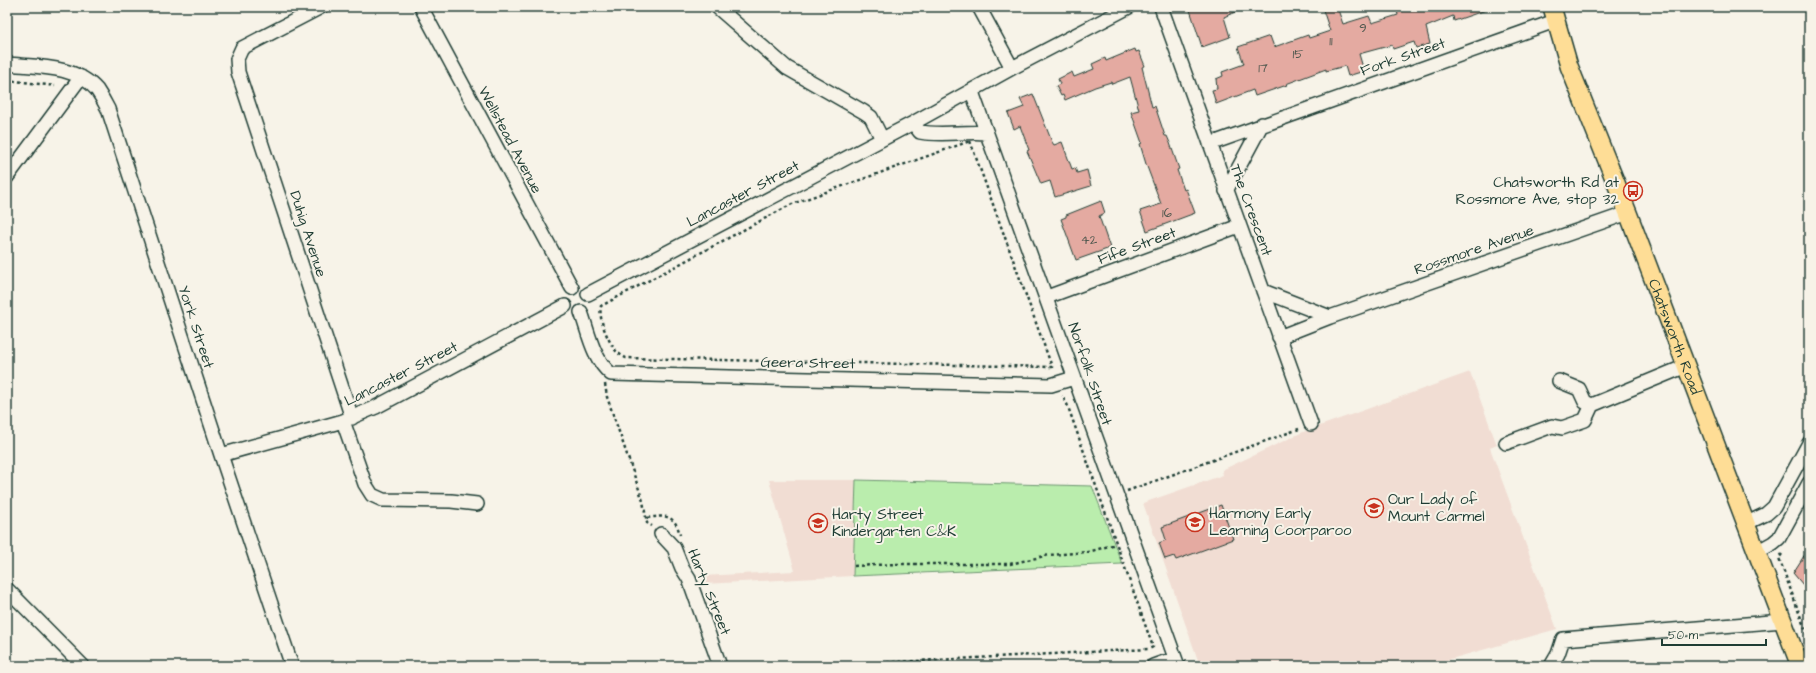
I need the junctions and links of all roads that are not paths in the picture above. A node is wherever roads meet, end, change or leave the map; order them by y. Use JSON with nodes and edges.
{"nodes":[{"id":1,"x":321,"y":7,"type":"edge"},
{"id":2,"x":421,"y":7,"type":"edge"},
{"id":3,"x":717,"y":7,"type":"edge"},
{"id":4,"x":979,"y":7,"type":"edge"},
{"id":5,"x":1128,"y":7,"type":"edge"},
{"id":6,"x":1161,"y":7,"type":"edge"},
{"id":7,"x":1554,"y":14,"type":"edge"},
{"id":8,"x":7,"y":64,"type":"edge"},
{"id":9,"x":1012,"y":68,"type":"junction"},
{"id":10,"x":81,"y":77,"type":"junction"},
{"id":11,"x":972,"y":92,"type":"junction"},
{"id":12,"x":913,"y":123,"type":"junction"},
{"id":13,"x":1262,"y":124,"type":"junction"},
{"id":14,"x":987,"y":133,"type":"junction"},
{"id":15,"x":882,"y":139,"type":"junction"},
{"id":16,"x":1210,"y":144,"type":"junction"},
{"id":17,"x":7,"y":177,"type":"edge"},
{"id":18,"x":1226,"y":191,"type":"junction"},
{"id":19,"x":1628,"y":213,"type":"junction"},
{"id":20,"x":1239,"y":226,"type":"junction"},
{"id":21,"x":572,"y":288,"type":"junction"},
{"id":22,"x":1263,"y":291,"type":"junction"},
{"id":23,"x":588,"y":294,"type":"junction"},
{"id":24,"x":1047,"y":297,"type":"junction"},
{"id":25,"x":565,"y":306,"type":"junction"},
{"id":26,"x":581,"y":312,"type":"junction"},
{"id":27,"x":1330,"y":317,"type":"junction"},
{"id":28,"x":1279,"y":337,"type":"junction"},
{"id":29,"x":1686,"y":366,"type":"junction"},
{"id":30,"x":1074,"y":378,"type":"junction"},
{"id":31,"x":1559,"y":381,"type":"dead end"},
{"id":32,"x":1592,"y":405,"type":"junction"},
{"id":33,"x":347,"y":420,"type":"junction"},
{"id":34,"x":1311,"y":424,"type":"road end"},
{"id":35,"x":1506,"y":443,"type":"dead end"},
{"id":36,"x":1809,"y":443,"type":"edge"},
{"id":37,"x":221,"y":455,"type":"junction"},
{"id":38,"x":1809,"y":483,"type":"edge"},
{"id":39,"x":477,"y":504,"type":"dead end"},
{"id":40,"x":1747,"y":523,"type":"junction"},
{"id":41,"x":661,"y":534,"type":"road end"},
{"id":42,"x":1757,"y":552,"type":"junction"},
{"id":43,"x":7,"y":588,"type":"edge"},
{"id":44,"x":1783,"y":621,"type":"junction"},
{"id":45,"x":1177,"y":662,"type":"edge"},
{"id":46,"x":83,"y":666,"type":"edge"},
{"id":47,"x":292,"y":666,"type":"edge"},
{"id":48,"x":720,"y":666,"type":"edge"},
{"id":49,"x":1153,"y":666,"type":"edge"},
{"id":50,"x":1551,"y":666,"type":"edge"},
{"id":51,"x":1800,"y":666,"type":"edge"}],
"edges":[{"from":1,"to":33,"type":"street","name":"Duhig Avenue"},
{"from":2,"to":21,"type":"street","name":"Wellstead Avenue"},
{"from":3,"to":15,"type":"street"},
{"from":4,"to":9,"type":"street"},
{"from":5,"to":9,"type":"street","name":"Lancaster Street"},
{"from":6,"to":16,"type":"street","name":"The Crescent"},
{"from":7,"to":13,"type":"street","name":"Fork Street"},
{"from":7,"to":19,"type":"main road","name":"Chatsworth Road"},
{"from":8,"to":10,"type":"street","name":"York Street"},
{"from":9,"to":11,"type":"street","name":"Lancaster Street"},
{"from":10,"to":17,"type":"street"},
{"from":10,"to":37,"type":"street","name":"York Street"},
{"from":11,"to":12,"type":"street","name":"Lancaster Street"},
{"from":11,"to":14,"type":"street","name":"Norfolk Street"},
{"from":12,"to":14,"type":"street"},
{"from":12,"to":15,"type":"street","name":"Lancaster Street"},
{"from":13,"to":16,"type":"street","name":"Fork Street"},
{"from":13,"to":18,"type":"street"},
{"from":14,"to":24,"type":"street","name":"Norfolk Street"},
{"from":15,"to":23,"type":"street","name":"Lancaster Street"},
{"from":16,"to":18,"type":"street","name":"The Crescent"},
{"from":18,"to":20,"type":"street","name":"The Crescent"},
{"from":19,"to":27,"type":"street","name":"Rossmore Avenue"},
{"from":19,"to":29,"type":"main road","name":"Chatsworth Road"},
{"from":20,"to":22,"type":"street","name":"The Crescent"},
{"from":20,"to":24,"type":"street","name":"Fife Street"},
{"from":21,"to":23,"type":"street"},
{"from":21,"to":25,"type":"street"},
{"from":22,"to":27,"type":"street"},
{"from":22,"to":28,"type":"street","name":"The Crescent"},
{"from":23,"to":26,"type":"street"},
{"from":24,"to":30,"type":"street","name":"Norfolk Street"},
{"from":25,"to":26,"type":"street"},
{"from":25,"to":33,"type":"street","name":"Lancaster Street"},
{"from":26,"to":30,"type":"street","name":"Geera Street"},
{"from":27,"to":28,"type":"street","name":"Rossmore Avenue"},
{"from":28,"to":34,"type":"street","name":"The Crescent"},
{"from":29,"to":32,"type":"street"},
{"from":29,"to":40,"type":"main road","name":"Chatsworth Road"},
{"from":30,"to":45,"type":"street","name":"Norfolk Street"},
{"from":31,"to":32,"type":"street"},
{"from":32,"to":35,"type":"street"},
{"from":33,"to":37,"type":"street","name":"Lancaster Street"},
{"from":33,"to":39,"type":"street","name":"Duhig Avenue"},
{"from":36,"to":40,"type":"street"},
{"from":37,"to":47,"type":"street","name":"York Street"},
{"from":38,"to":42,"type":"street"},
{"from":40,"to":42,"type":"main road","name":"Chatsworth Road"},
{"from":41,"to":48,"type":"street","name":"Harty Street"},
{"from":42,"to":44,"type":"main road","name":"Chatsworth Road"},
{"from":43,"to":46,"type":"street"},
{"from":44,"to":50,"type":"street"},
{"from":44,"to":51,"type":"main road","name":"Chatsworth Road"},
{"from":45,"to":49,"type":"street"}]}
